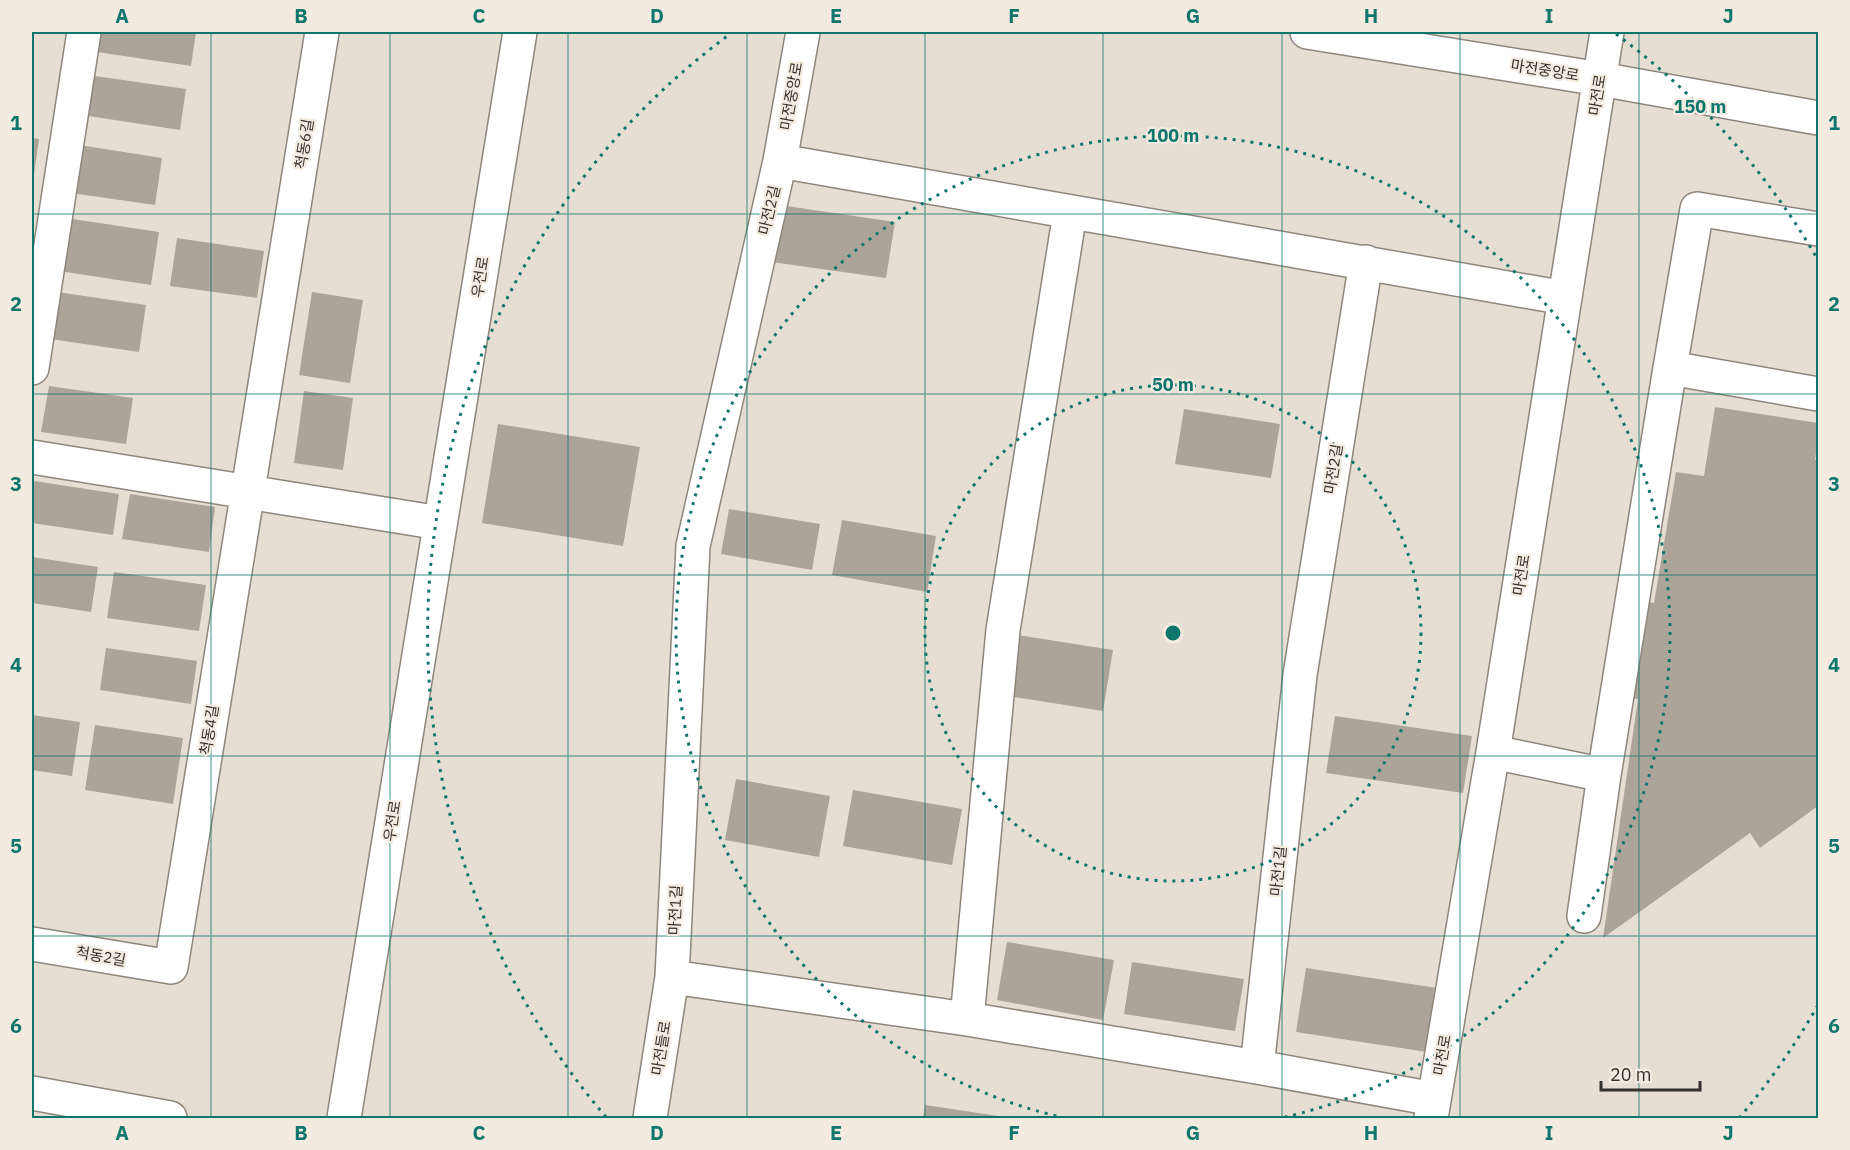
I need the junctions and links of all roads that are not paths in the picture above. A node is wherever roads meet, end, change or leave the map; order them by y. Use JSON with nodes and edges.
{"nodes":[{"id":1,"x":84,"y":32,"type":"edge"},
{"id":2,"x":322,"y":32,"type":"edge"},
{"id":3,"x":520,"y":32,"type":"edge"},
{"id":4,"x":802,"y":32,"type":"edge"},
{"id":5,"x":1307,"y":32,"type":"edge"},
{"id":6,"x":1607,"y":32,"type":"edge"},
{"id":7,"x":1600,"y":79,"type":"junction"},
{"id":8,"x":1818,"y":118,"type":"edge"},
{"id":9,"x":780,"y":161,"type":"junction"},
{"id":10,"x":1070,"y":213,"type":"junction"},
{"id":11,"x":1818,"y":229,"type":"edge"},
{"id":12,"x":285,"y":257,"type":"joint"},
{"id":13,"x":1366,"y":262,"type":"junction"},
{"id":14,"x":1565,"y":298,"type":"junction"},
{"id":15,"x":32,"y":368,"type":"edge"},
{"id":16,"x":1670,"y":368,"type":"junction"},
{"id":17,"x":1818,"y":394,"type":"edge"},
{"id":18,"x":32,"y":457,"type":"edge"},
{"id":19,"x":248,"y":493,"type":"junction"},
{"id":20,"x":440,"y":523,"type":"junction"},
{"id":21,"x":693,"y":546,"type":"joint"},
{"id":22,"x":1300,"y":675,"type":"joint"},
{"id":23,"x":1492,"y":752,"type":"junction"},
{"id":24,"x":1604,"y":775,"type":"junction"},
{"id":25,"x":1584,"y":916,"type":"dead end"},
{"id":26,"x":32,"y":944,"type":"edge"},
{"id":27,"x":171,"y":967,"type":"joint"},
{"id":28,"x":672,"y":978,"type":"junction"},
{"id":29,"x":967,"y":1019,"type":"junction"},
{"id":30,"x":1257,"y":1067,"type":"junction"},
{"id":31,"x":32,"y":1093,"type":"edge"},
{"id":32,"x":1433,"y":1109,"type":"edge"},
{"id":33,"x":170,"y":1119,"type":"edge"},
{"id":34,"x":345,"y":1119,"type":"edge"},
{"id":35,"x":650,"y":1119,"type":"edge"}],
"edges":[{"from":1,"to":15,"type":"street"},
{"from":2,"to":12,"type":"street","name":"척동6길"},
{"from":3,"to":20,"type":"street","name":"우전로"},
{"from":4,"to":9,"type":"street","name":"마전중앙로"},
{"from":5,"to":7,"type":"street","name":"마전중앙로"},
{"from":6,"to":7,"type":"street","name":"마전로"},
{"from":7,"to":8,"type":"street","name":"마전중앙로"},
{"from":7,"to":14,"type":"street","name":"마전로"},
{"from":9,"to":10,"type":"street"},
{"from":9,"to":21,"type":"street","name":"마전2길"},
{"from":10,"to":13,"type":"street"},
{"from":10,"to":29,"type":"street"},
{"from":11,"to":16,"type":"street"},
{"from":12,"to":19,"type":"street","name":"척동4길"},
{"from":13,"to":14,"type":"street"},
{"from":13,"to":22,"type":"street","name":"마전2길"},
{"from":14,"to":23,"type":"street","name":"마전로"},
{"from":16,"to":17,"type":"street"},
{"from":16,"to":24,"type":"street"},
{"from":18,"to":19,"type":"street"},
{"from":19,"to":20,"type":"street"},
{"from":19,"to":27,"type":"street","name":"척동4길"},
{"from":20,"to":34,"type":"street","name":"우전로"},
{"from":21,"to":28,"type":"street","name":"마전1길"},
{"from":22,"to":30,"type":"street","name":"마전1길"},
{"from":23,"to":24,"type":"street"},
{"from":23,"to":32,"type":"street","name":"마전로"},
{"from":24,"to":25,"type":"street"},
{"from":26,"to":27,"type":"street","name":"척동2길"},
{"from":28,"to":29,"type":"street"},
{"from":28,"to":35,"type":"street","name":"마전들로"},
{"from":29,"to":30,"type":"street"},
{"from":30,"to":32,"type":"street"},
{"from":31,"to":33,"type":"street"}]}
